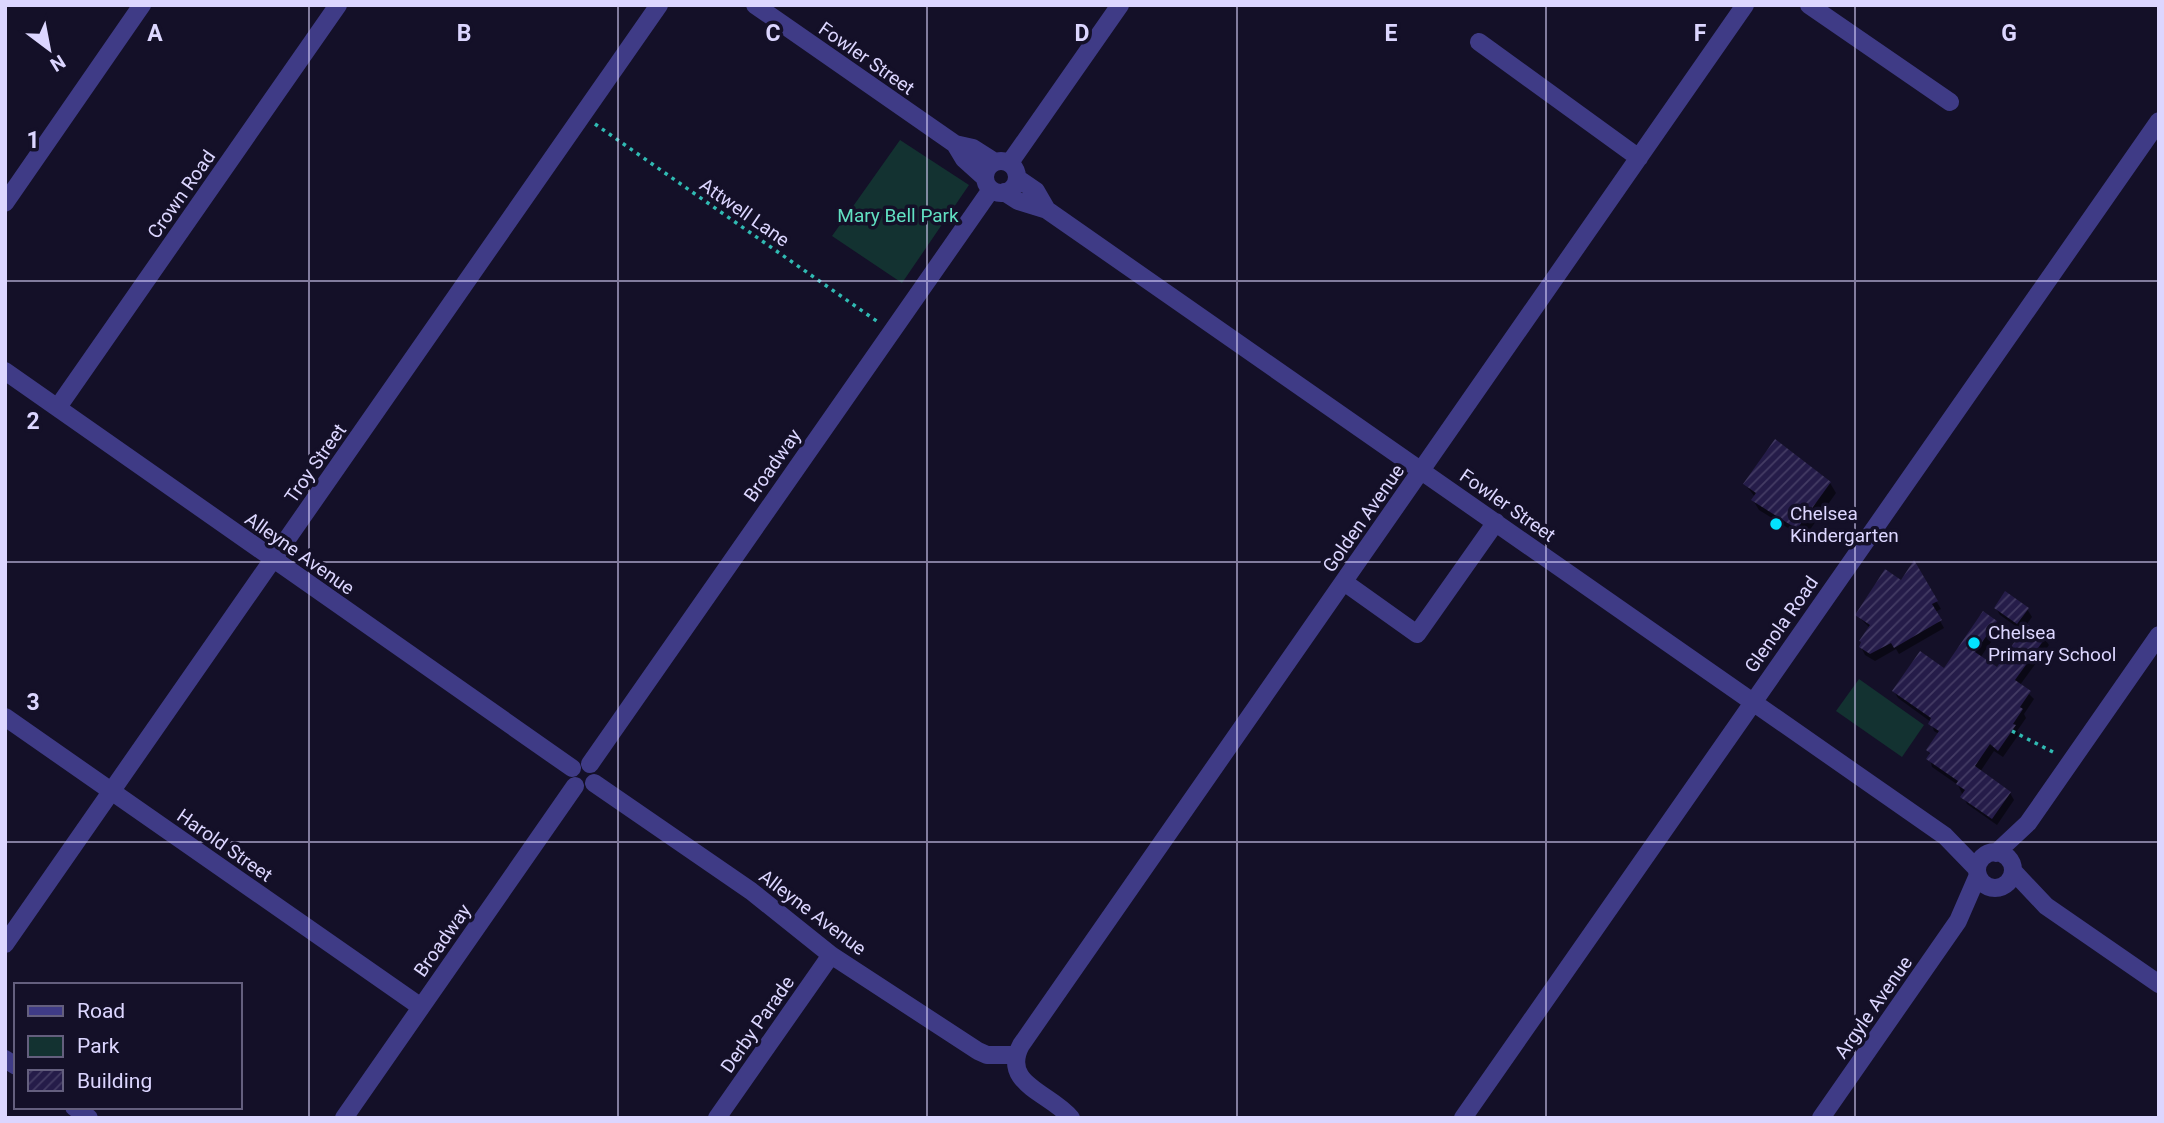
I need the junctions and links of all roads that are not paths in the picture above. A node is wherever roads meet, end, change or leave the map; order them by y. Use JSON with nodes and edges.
{"nodes":[{"id":1,"x":142,"y":5,"type":"edge"},
{"id":2,"x":338,"y":5,"type":"edge"},
{"id":3,"x":659,"y":5,"type":"edge"},
{"id":4,"x":755,"y":5,"type":"edge"},
{"id":5,"x":1119,"y":5,"type":"edge"},
{"id":6,"x":1745,"y":5,"type":"edge"},
{"id":7,"x":1810,"y":5,"type":"edge"},
{"id":8,"x":1479,"y":42,"type":"dead end"},
{"id":9,"x":1950,"y":102,"type":"dead end"},
{"id":10,"x":2159,"y":121,"type":"edge"},
{"id":11,"x":1639,"y":158,"type":"junction"},
{"id":12,"x":1000,"y":177,"type":"junction"},
{"id":13,"x":5,"y":203,"type":"edge"},
{"id":14,"x":5,"y":370,"type":"edge"},
{"id":15,"x":58,"y":407,"type":"junction"},
{"id":16,"x":1422,"y":471,"type":"junction"},
{"id":17,"x":1496,"y":522,"type":"junction"},
{"id":18,"x":274,"y":560,"type":"junction"},
{"id":19,"x":1344,"y":582,"type":"junction"},
{"id":20,"x":2159,"y":635,"type":"edge"},
{"id":21,"x":1753,"y":702,"type":"junction"},
{"id":22,"x":5,"y":717,"type":"edge"},
{"id":23,"x":590,"y":764,"type":"junction"},
{"id":24,"x":572,"y":768,"type":"junction"},
{"id":25,"x":594,"y":783,"type":"junction"},
{"id":26,"x":575,"y":786,"type":"junction"},
{"id":27,"x":112,"y":792,"type":"junction"},
{"id":28,"x":2028,"y":823,"type":"junction"},
{"id":29,"x":1945,"y":836,"type":"junction"},
{"id":30,"x":1993,"y":853,"type":"junction"},
{"id":31,"x":2013,"y":868,"type":"junction"},
{"id":32,"x":1978,"y":872,"type":"junction"},
{"id":33,"x":1997,"y":888,"type":"junction"},
{"id":34,"x":2046,"y":906,"type":"junction"},
{"id":35,"x":1958,"y":921,"type":"junction"},
{"id":36,"x":5,"y":944,"type":"edge"},
{"id":37,"x":831,"y":955,"type":"junction"},
{"id":38,"x":2159,"y":984,"type":"edge"},
{"id":39,"x":421,"y":1007,"type":"junction"},
{"id":40,"x":1016,"y":1055,"type":"junction"},
{"id":41,"x":344,"y":1118,"type":"edge"},
{"id":42,"x":717,"y":1118,"type":"edge"},
{"id":43,"x":1071,"y":1118,"type":"edge"},
{"id":44,"x":1463,"y":1118,"type":"edge"},
{"id":45,"x":1821,"y":1118,"type":"edge"}],
"edges":[{"from":1,"to":13,"type":"street"},
{"from":2,"to":15,"type":"street","name":"Crown Road"},
{"from":3,"to":18,"type":"street","name":"Troy Street"},
{"from":4,"to":12,"type":"street","name":"Fowler Street"},
{"from":5,"to":12,"type":"street","name":"Broadway"},
{"from":6,"to":11,"type":"street","name":"Golden Avenue"},
{"from":7,"to":9,"type":"street"},
{"from":8,"to":11,"type":"street"},
{"from":10,"to":21,"type":"street","name":"Glenola Road"},
{"from":11,"to":16,"type":"street","name":"Golden Avenue"},
{"from":12,"to":16,"type":"street","name":"Fowler Street"},
{"from":12,"to":23,"type":"street","name":"Broadway"},
{"from":14,"to":15,"type":"street","name":"Alleyne Avenue"},
{"from":15,"to":18,"type":"street","name":"Alleyne Avenue"},
{"from":16,"to":17,"type":"street","name":"Fowler Street"},
{"from":16,"to":19,"type":"street","name":"Golden Avenue"},
{"from":17,"to":19,"type":"street"},
{"from":17,"to":21,"type":"street","name":"Fowler Street"},
{"from":18,"to":24,"type":"street","name":"Alleyne Avenue"},
{"from":18,"to":27,"type":"street","name":"Troy Street"},
{"from":19,"to":40,"type":"street","name":"Golden Avenue"},
{"from":20,"to":28,"type":"street"},
{"from":21,"to":29,"type":"street","name":"Fowler Street"},
{"from":21,"to":44,"type":"street","name":"Glenola Road"},
{"from":22,"to":27,"type":"street","name":"Harold Street"},
{"from":23,"to":24,"type":"street"},
{"from":23,"to":25,"type":"street"},
{"from":24,"to":26,"type":"street"},
{"from":25,"to":26,"type":"street"},
{"from":25,"to":37,"type":"street","name":"Alleyne Avenue"},
{"from":26,"to":39,"type":"street","name":"Broadway"},
{"from":27,"to":36,"type":"street","name":"Troy Street"},
{"from":27,"to":39,"type":"street","name":"Harold Street"},
{"from":28,"to":30,"type":"street"},
{"from":28,"to":31,"type":"street"},
{"from":29,"to":30,"type":"street","name":"Fowler Street"},
{"from":29,"to":32,"type":"street","name":"Fowler Street"},
{"from":30,"to":31,"type":"street"},
{"from":30,"to":32,"type":"street"},
{"from":31,"to":33,"type":"street"},
{"from":31,"to":34,"type":"street"},
{"from":32,"to":33,"type":"street"},
{"from":32,"to":35,"type":"street","name":"Argyle Avenue"},
{"from":33,"to":34,"type":"street"},
{"from":33,"to":35,"type":"street","name":"Argyle Avenue"},
{"from":34,"to":38,"type":"street"},
{"from":35,"to":45,"type":"street","name":"Argyle Avenue"},
{"from":37,"to":40,"type":"street","name":"Alleyne Avenue"},
{"from":37,"to":42,"type":"street","name":"Derby Parade"},
{"from":39,"to":41,"type":"street","name":"Broadway"},
{"from":40,"to":43,"type":"street"}]}
